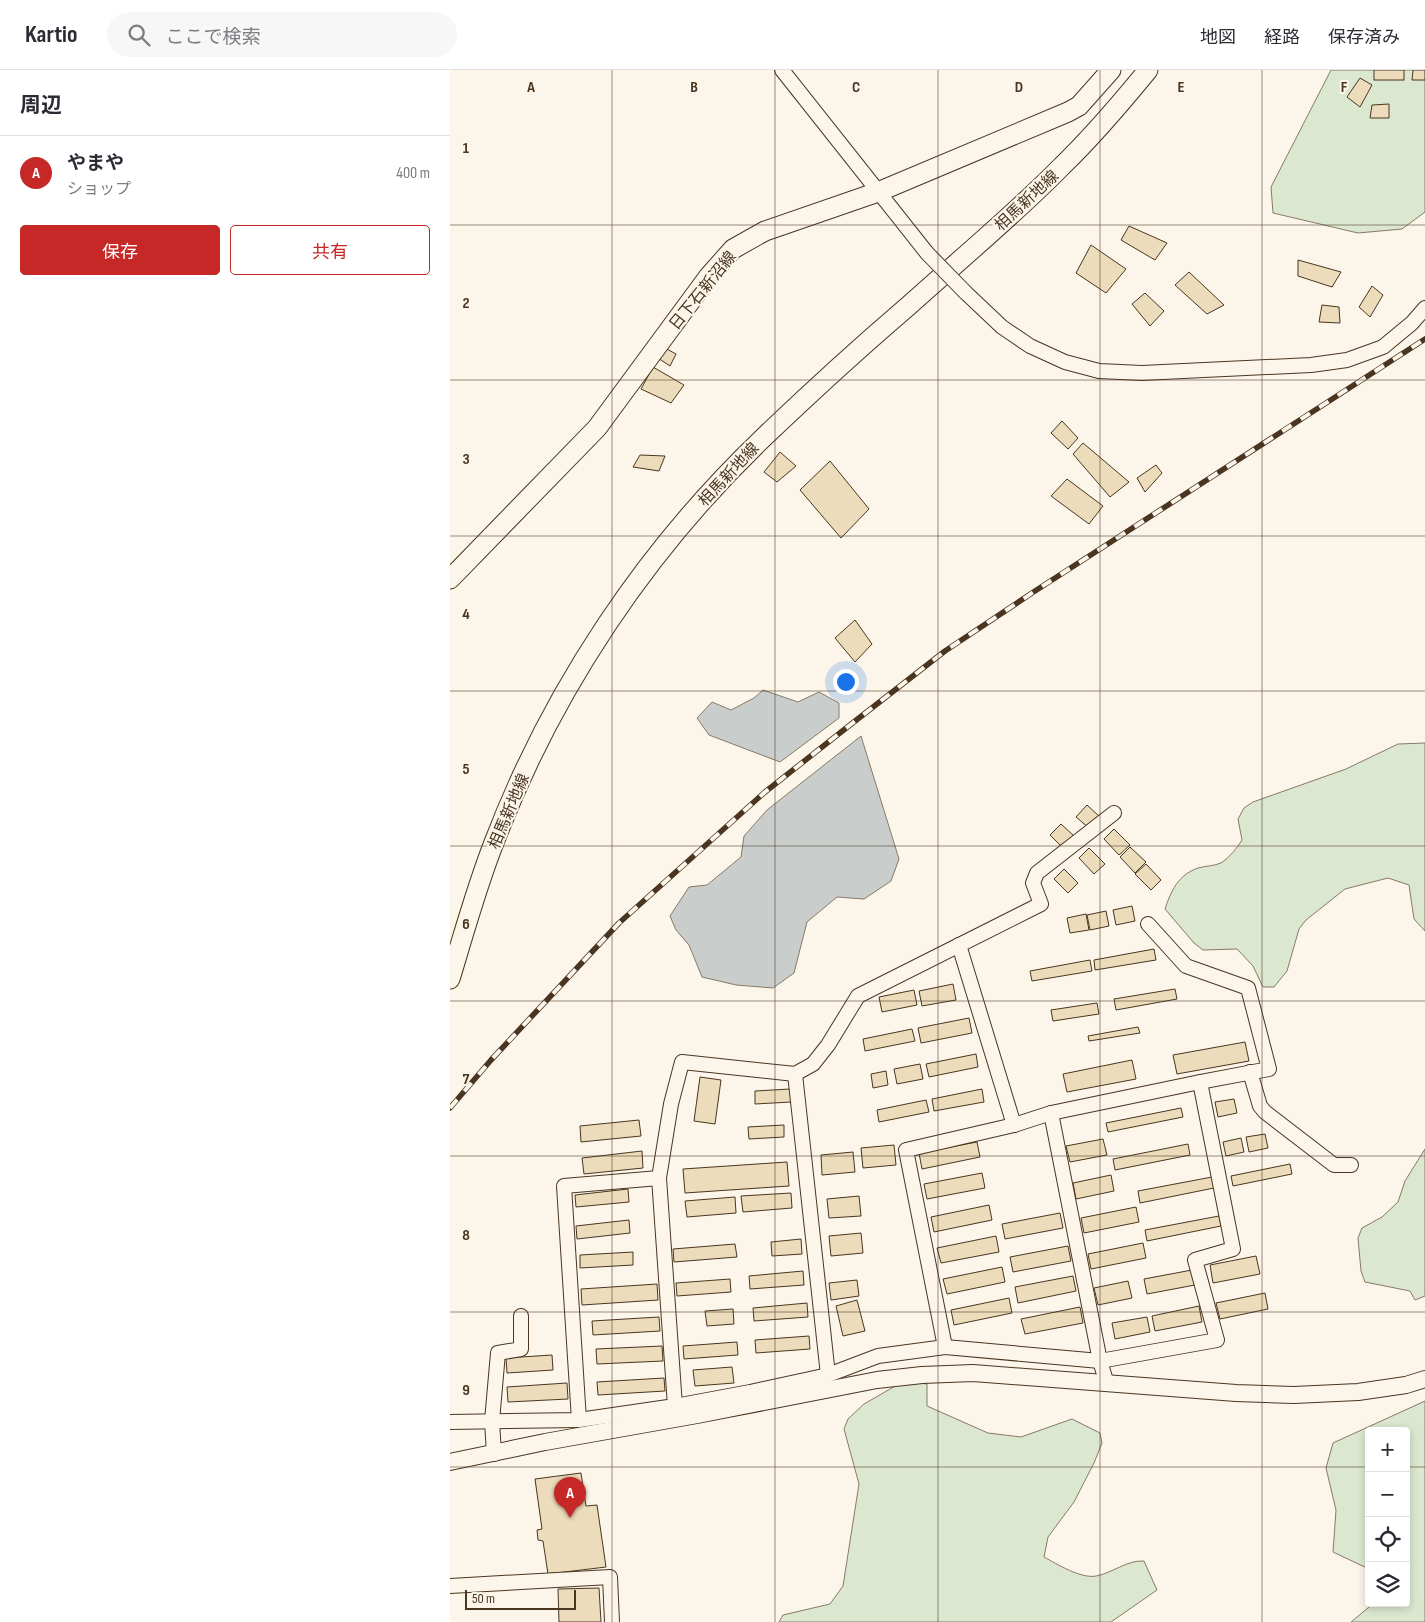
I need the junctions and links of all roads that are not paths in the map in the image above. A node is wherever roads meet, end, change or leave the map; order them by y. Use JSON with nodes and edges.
{"nodes":[{"id":1,"x":782,"y":70,"type":"edge"},
{"id":2,"x":1111,"y":70,"type":"edge"},
{"id":3,"x":1148,"y":70,"type":"edge"},
{"id":4,"x":878,"y":192,"type":"junction"},
{"id":5,"x":1425,"y":308,"type":"edge"},
{"id":6,"x":450,"y":579,"type":"edge"},
{"id":7,"x":1114,"y":813,"type":"dead end"},
{"id":8,"x":1148,"y":924,"type":"dead end"},
{"id":9,"x":959,"y":945,"type":"junction"},
{"id":10,"x":450,"y":980,"type":"edge"},
{"id":11,"x":1250,"y":1072,"type":"junction"},
{"id":12,"x":795,"y":1074,"type":"junction"},
{"id":13,"x":1200,"y":1082,"type":"junction"},
{"id":14,"x":1051,"y":1113,"type":"junction"},
{"id":15,"x":1014,"y":1125,"type":"junction"},
{"id":16,"x":1351,"y":1165,"type":"dead end"},
{"id":17,"x":659,"y":1178,"type":"junction"},
{"id":18,"x":521,"y":1316,"type":"dead end"},
{"id":19,"x":945,"y":1347,"type":"junction"},
{"id":20,"x":1100,"y":1361,"type":"junction"},
{"id":21,"x":828,"y":1375,"type":"junction"},
{"id":22,"x":1425,"y":1379,"type":"edge"},
{"id":23,"x":1107,"y":1384,"type":"junction"},
{"id":24,"x":675,"y":1406,"type":"junction"},
{"id":25,"x":579,"y":1420,"type":"junction"},
{"id":26,"x":492,"y":1421,"type":"junction"},
{"id":27,"x":450,"y":1422,"type":"edge"},
{"id":28,"x":494,"y":1454,"type":"junction"},
{"id":29,"x":450,"y":1462,"type":"edge"},
{"id":30,"x":450,"y":1586,"type":"edge"},
{"id":31,"x":612,"y":1622,"type":"edge"}],
"edges":[{"from":1,"to":4,"type":"street"},
{"from":2,"to":4,"type":"main road","name":"日下石新沼線"},
{"from":3,"to":10,"type":"main road","name":"相馬新地線"},
{"from":4,"to":5,"type":"street","bridge":true},
{"from":4,"to":6,"type":"main road","name":"日下石新沼線"},
{"from":7,"to":9,"type":"street"},
{"from":8,"to":11,"type":"street"},
{"from":9,"to":12,"type":"street"},
{"from":9,"to":15,"type":"street"},
{"from":11,"to":13,"type":"street"},
{"from":11,"to":16,"type":"street"},
{"from":12,"to":17,"type":"street"},
{"from":12,"to":21,"type":"street"},
{"from":13,"to":14,"type":"street"},
{"from":13,"to":20,"type":"street"},
{"from":14,"to":15,"type":"street"},
{"from":14,"to":20,"type":"street"},
{"from":15,"to":19,"type":"street"},
{"from":17,"to":24,"type":"street"},
{"from":17,"to":25,"type":"street"},
{"from":18,"to":26,"type":"street"},
{"from":19,"to":20,"type":"street"},
{"from":19,"to":21,"type":"street"},
{"from":20,"to":23,"type":"street"},
{"from":21,"to":24,"type":"street"},
{"from":22,"to":23,"type":"street"},
{"from":23,"to":28,"type":"street"},
{"from":24,"to":25,"type":"street"},
{"from":25,"to":26,"type":"street"},
{"from":26,"to":27,"type":"street"},
{"from":26,"to":28,"type":"street"},
{"from":28,"to":29,"type":"street"},
{"from":30,"to":31,"type":"street"}]}
